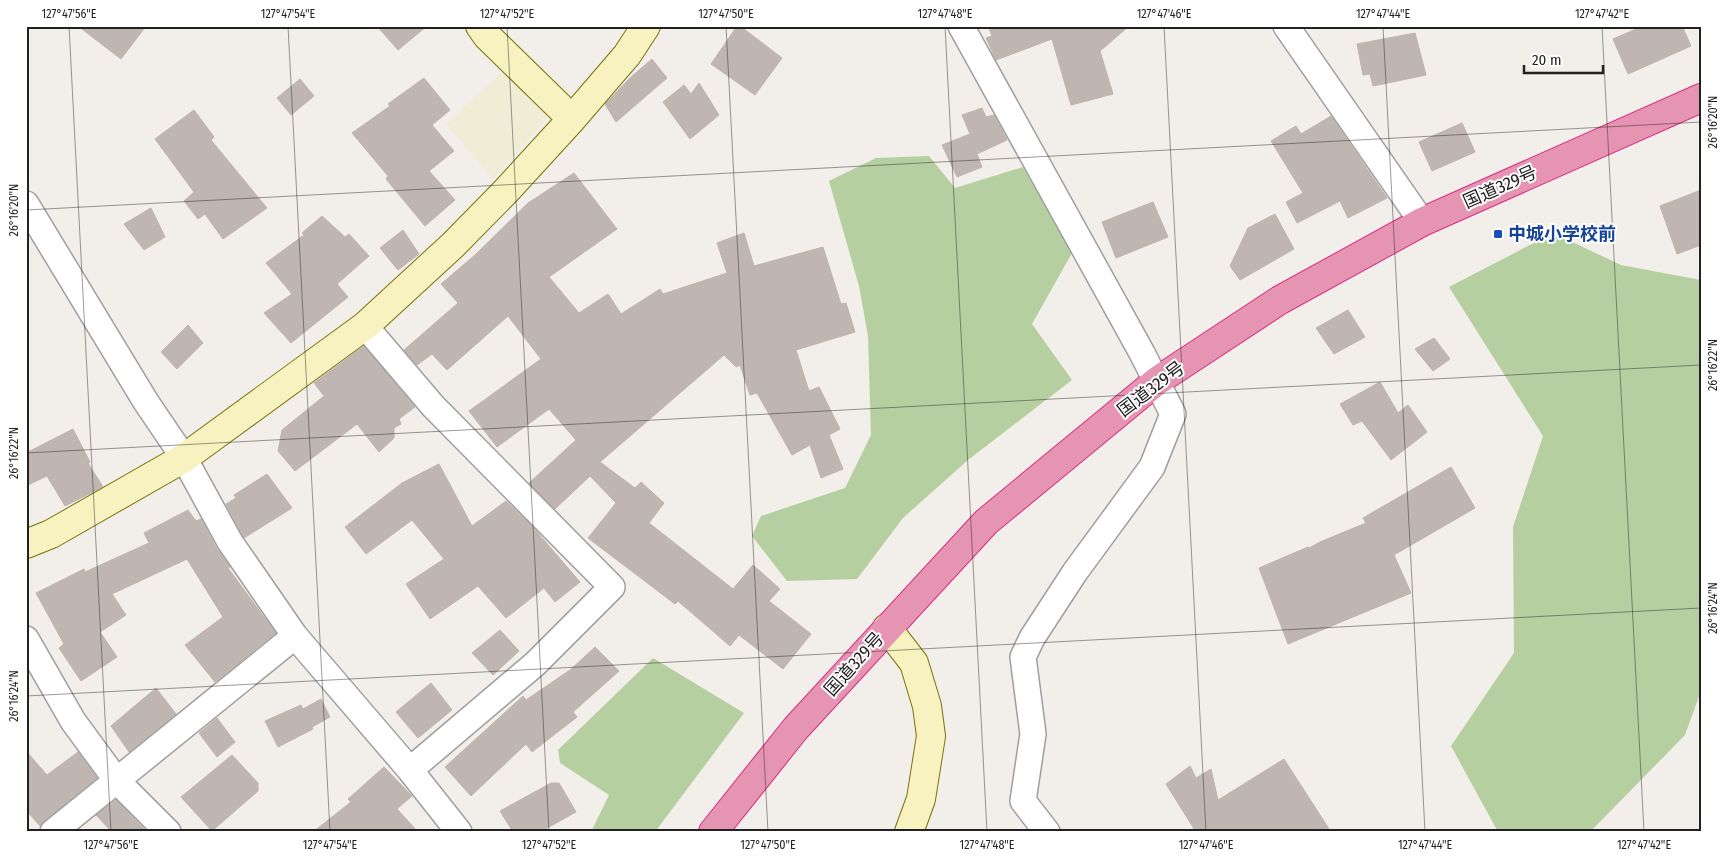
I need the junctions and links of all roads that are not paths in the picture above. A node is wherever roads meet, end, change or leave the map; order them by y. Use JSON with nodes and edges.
{"nodes":[{"id":1,"x":480,"y":26,"type":"edge"},
{"id":2,"x":646,"y":26,"type":"edge"},
{"id":3,"x":961,"y":26,"type":"edge"},
{"id":4,"x":1286,"y":26,"type":"edge"},
{"id":5,"x":1701,"y":98,"type":"edge"},
{"id":6,"x":572,"y":119,"type":"junction"},
{"id":7,"x":26,"y":204,"type":"edge"},
{"id":8,"x":1422,"y":222,"type":"junction"},
{"id":9,"x":365,"y":326,"type":"junction"},
{"id":10,"x":1157,"y":381,"type":"junction"},
{"id":11,"x":184,"y":458,"type":"junction"},
{"id":12,"x":26,"y":544,"type":"edge"},
{"id":13,"x":887,"y":628,"type":"junction"},
{"id":14,"x":295,"y":636,"type":"junction"},
{"id":15,"x":26,"y":639,"type":"edge"},
{"id":16,"x":410,"y":770,"type":"junction"},
{"id":17,"x":117,"y":781,"type":"junction"},
{"id":18,"x":53,"y":832,"type":"edge"},
{"id":19,"x":168,"y":832,"type":"edge"},
{"id":20,"x":459,"y":832,"type":"edge"},
{"id":21,"x":713,"y":832,"type":"edge"},
{"id":22,"x":909,"y":832,"type":"edge"},
{"id":23,"x":1047,"y":832,"type":"edge"}],
"edges":[{"from":1,"to":6,"type":"street"},
{"from":2,"to":6,"type":"street"},
{"from":3,"to":10,"type":"street"},
{"from":4,"to":8,"type":"street"},
{"from":5,"to":8,"type":"highway","name":"国道329号"},
{"from":6,"to":9,"type":"street"},
{"from":7,"to":11,"type":"street"},
{"from":8,"to":10,"type":"highway","name":"国道329号"},
{"from":9,"to":11,"type":"street"},
{"from":9,"to":16,"type":"street"},
{"from":10,"to":13,"type":"highway","name":"国道329号"},
{"from":10,"to":23,"type":"street"},
{"from":11,"to":12,"type":"street"},
{"from":11,"to":14,"type":"street"},
{"from":13,"to":21,"type":"highway","name":"国道329号"},
{"from":13,"to":22,"type":"street"},
{"from":14,"to":16,"type":"street"},
{"from":14,"to":17,"type":"street"},
{"from":15,"to":17,"type":"street"},
{"from":16,"to":20,"type":"street"},
{"from":17,"to":18,"type":"street"},
{"from":17,"to":19,"type":"street"}]}
